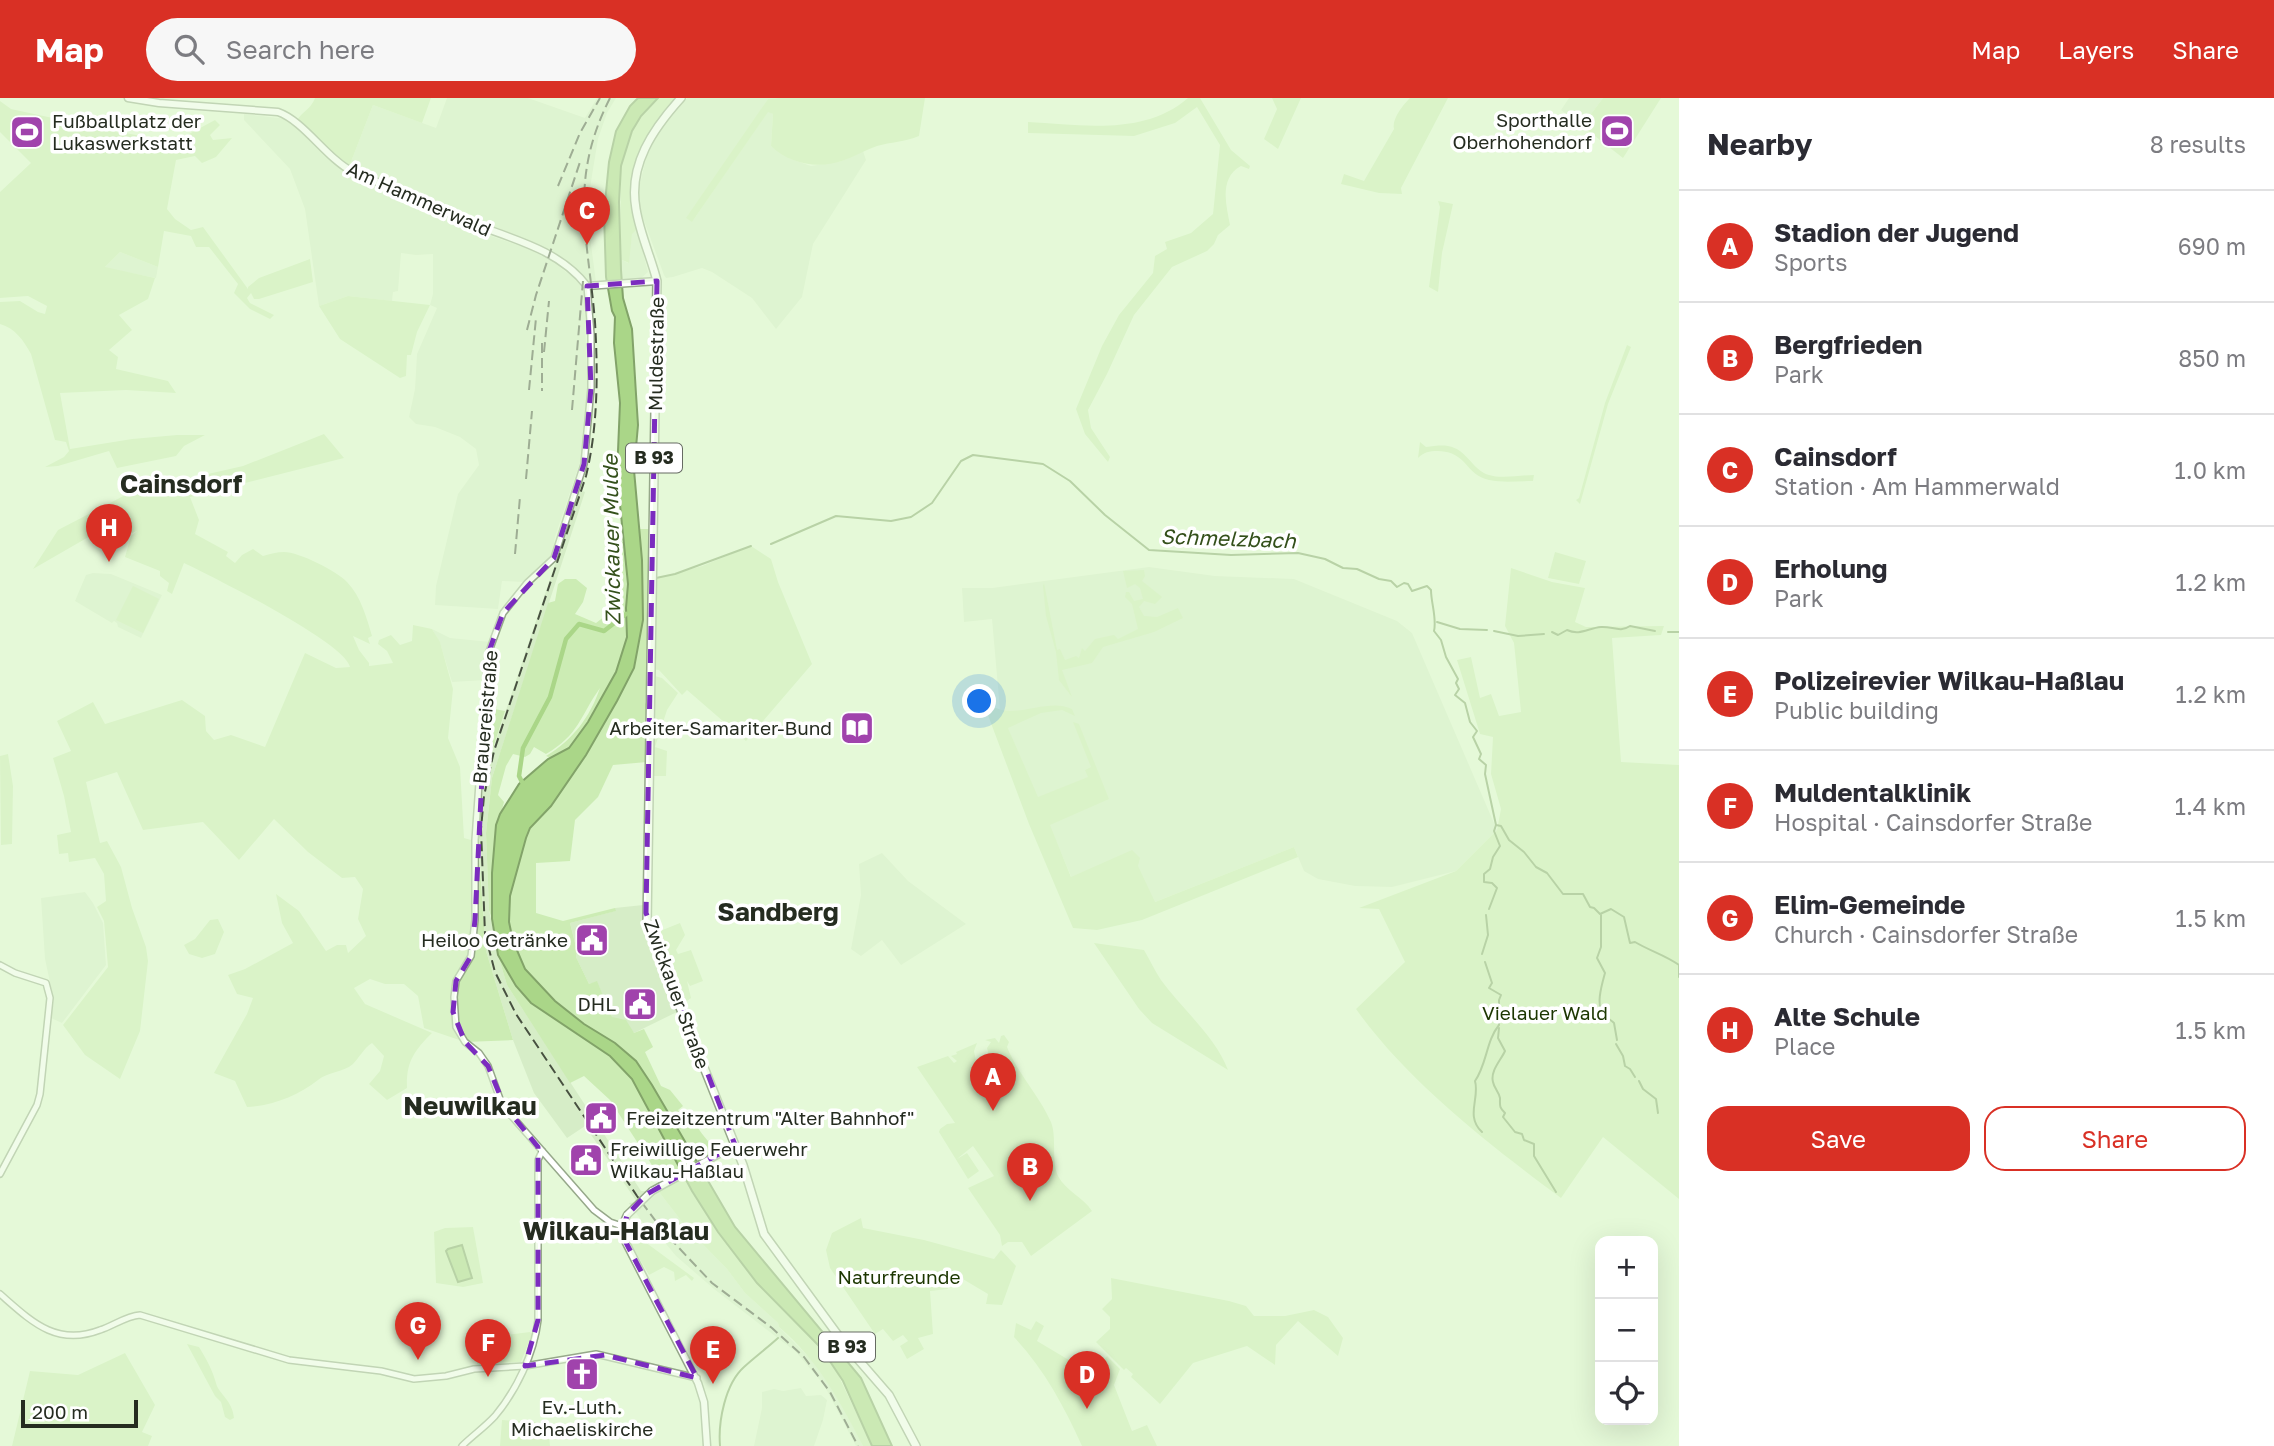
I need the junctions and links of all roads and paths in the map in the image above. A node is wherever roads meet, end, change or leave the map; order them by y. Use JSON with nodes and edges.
{"nodes":[{"id":1,"x":128,"y":98,"type":"edge"},
{"id":2,"x":681,"y":98,"type":"edge"},
{"id":3,"x":657,"y":281,"type":"junction"},
{"id":4,"x":587,"y":286,"type":"junction"},
{"id":5,"x":650,"y":669,"type":"joint"},
{"id":6,"x":0,"y":965,"type":"edge"},
{"id":7,"x":735,"y":1145,"type":"junction"},
{"id":8,"x":542,"y":1151,"type":"junction"},
{"id":9,"x":0,"y":1174,"type":"edge"},
{"id":10,"x":622,"y":1226,"type":"junction"},
{"id":11,"x":0,"y":1294,"type":"edge"},
{"id":12,"x":525,"y":1366,"type":"junction"},
{"id":13,"x":696,"y":1378,"type":"junction"},
{"id":14,"x":462,"y":1446,"type":"edge"},
{"id":15,"x":707,"y":1446,"type":"edge"},
{"id":16,"x":916,"y":1446,"type":"edge"}],
"edges":[{"from":1,"to":4,"type":"main road","name":"Am Hammerwald"},
{"from":2,"to":3,"type":"main road","name":"Muldestraße","number":"B 93"},
{"from":3,"to":4,"type":"main road"},
{"from":3,"to":5,"type":"main road","name":"Muldestraße","number":"B 93"},
{"from":4,"to":8,"type":"street","name":"Brauereistraße"},
{"from":5,"to":7,"type":"main road","name":"Zwickauer Straße","number":"B 93"},
{"from":6,"to":9,"type":"street"},
{"from":7,"to":10,"type":"main road","bridge":true},
{"from":7,"to":16,"type":"main road","number":"B 93"},
{"from":8,"to":10,"type":"street"},
{"from":8,"to":12,"type":"street"},
{"from":10,"to":13,"type":"main road"},
{"from":11,"to":12,"type":"street"},
{"from":12,"to":13,"type":"street"},
{"from":12,"to":14,"type":"street"},
{"from":13,"to":15,"type":"main road"}]}
